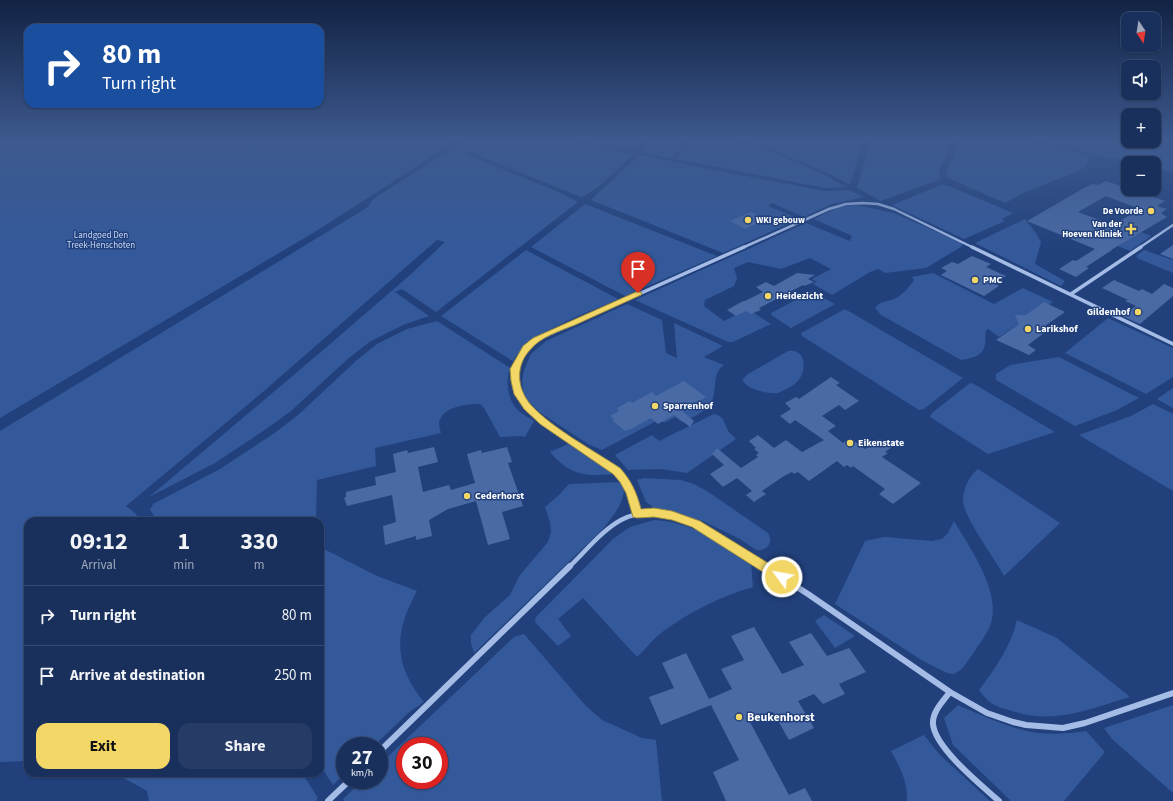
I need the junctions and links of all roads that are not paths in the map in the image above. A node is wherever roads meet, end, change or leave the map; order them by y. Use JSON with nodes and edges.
{"nodes":[{"id":1,"x":1173,"y":225,"type":"edge"},
{"id":2,"x":1071,"y":294,"type":"junction"},
{"id":3,"x":1173,"y":344,"type":"edge"},
{"id":4,"x":637,"y":514,"type":"junction"},
{"id":5,"x":950,"y":692,"type":"junction"},
{"id":6,"x":1173,"y":693,"type":"edge"},
{"id":7,"x":388,"y":743,"type":"edge"},
{"id":8,"x":341,"y":789,"type":"edge"},
{"id":9,"x":328,"y":801,"type":"edge"},
{"id":10,"x":999,"y":801,"type":"edge"}],
"edges":[{"from":1,"to":2,"type":"street"},
{"from":2,"to":3,"type":"street"},
{"from":2,"to":4,"type":"street"},
{"from":4,"to":5,"type":"street"},
{"from":4,"to":7,"type":"street"},
{"from":5,"to":6,"type":"street"},
{"from":5,"to":10,"type":"street"},
{"from":8,"to":9,"type":"street"}]}
